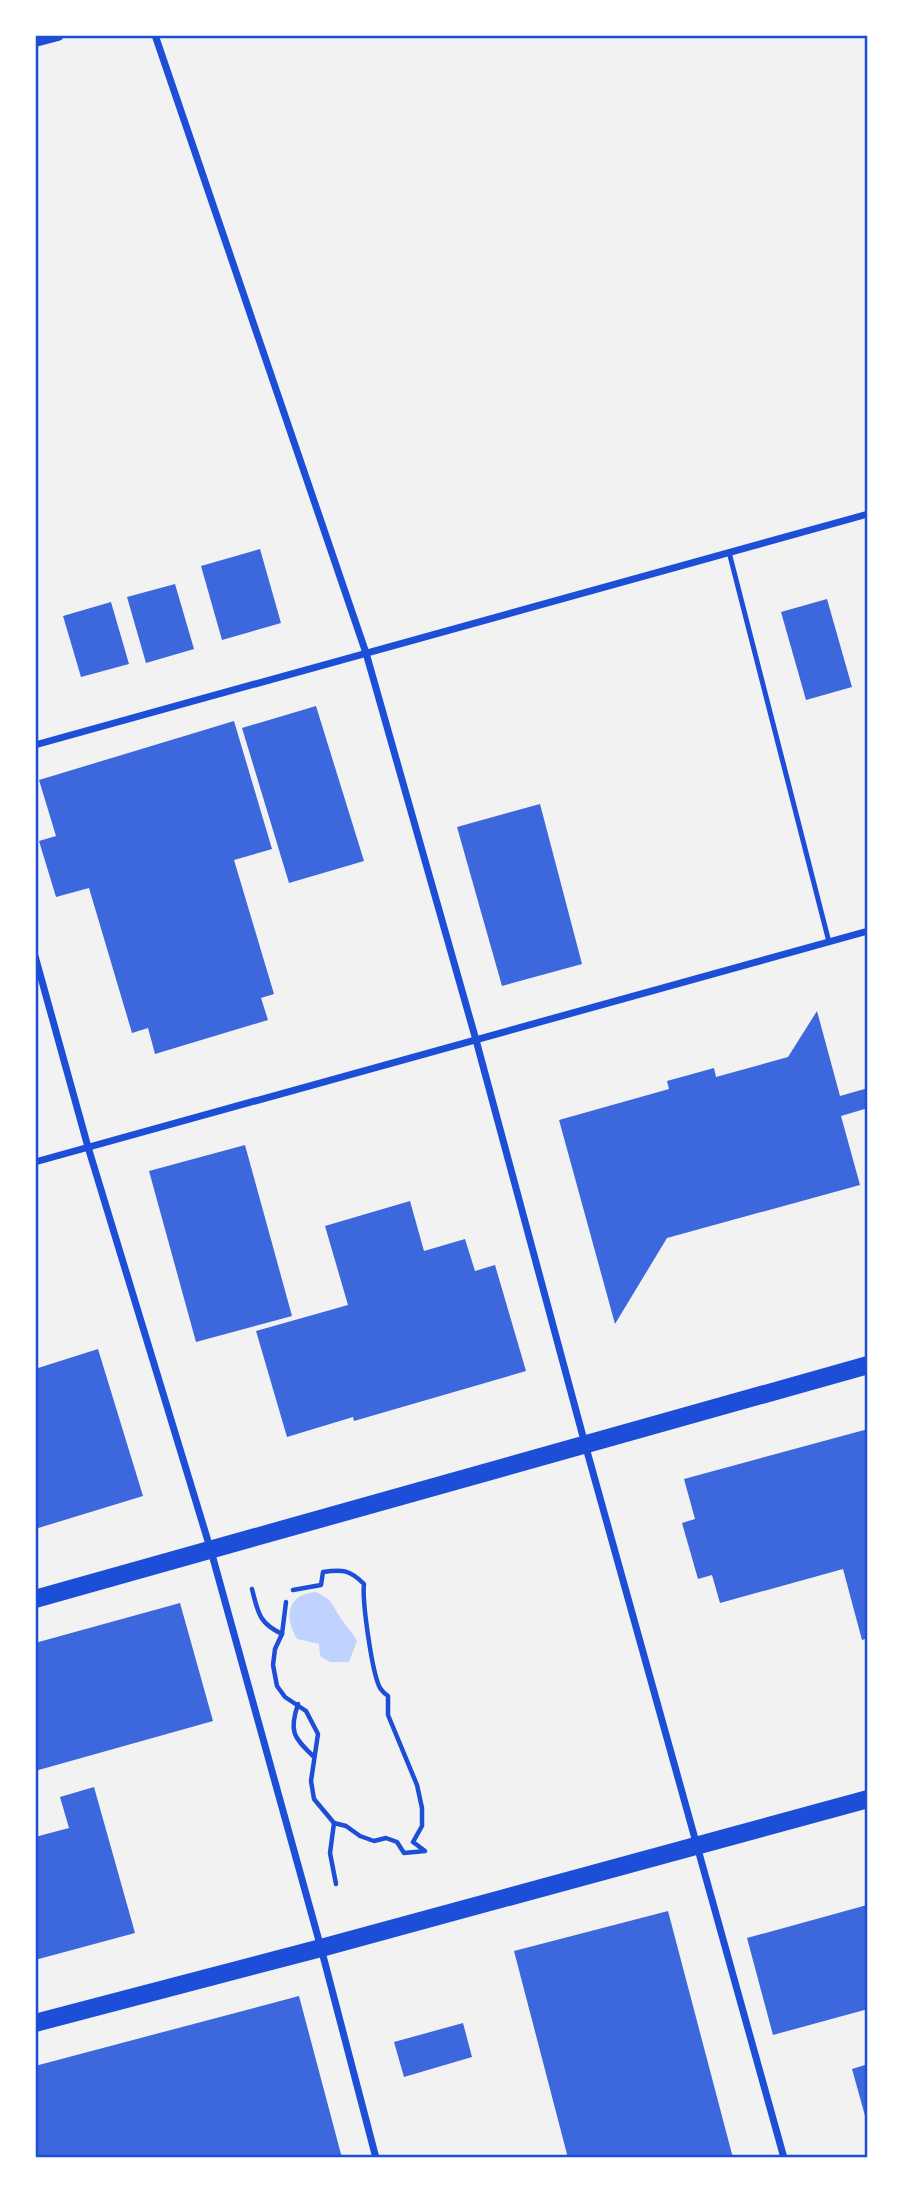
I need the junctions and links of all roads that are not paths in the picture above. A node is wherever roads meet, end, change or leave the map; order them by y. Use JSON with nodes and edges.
{"nodes":[{"id":1,"x":58,"y":35,"type":"edge"},
{"id":2,"x":155,"y":35,"type":"edge"},
{"id":3,"x":35,"y":41,"type":"edge"},
{"id":4,"x":868,"y":514,"type":"edge"},
{"id":5,"x":729,"y":552,"type":"junction"},
{"id":6,"x":366,"y":653,"type":"junction"},
{"id":7,"x":35,"y":745,"type":"edge"},
{"id":8,"x":868,"y":931,"type":"edge"},
{"id":9,"x":829,"y":942,"type":"junction"},
{"id":10,"x":35,"y":956,"type":"edge"},
{"id":11,"x":476,"y":1040,"type":"junction"},
{"id":12,"x":88,"y":1147,"type":"junction"},
{"id":13,"x":35,"y":1162,"type":"edge"},
{"id":14,"x":868,"y":1365,"type":"edge"},
{"id":15,"x":585,"y":1444,"type":"junction"},
{"id":16,"x":211,"y":1551,"type":"junction"},
{"id":17,"x":35,"y":1599,"type":"edge"},
{"id":18,"x":868,"y":1799,"type":"edge"},
{"id":19,"x":697,"y":1846,"type":"junction"},
{"id":20,"x":321,"y":1948,"type":"junction"},
{"id":21,"x":35,"y":2023,"type":"edge"},
{"id":22,"x":376,"y":2158,"type":"edge"},
{"id":23,"x":784,"y":2158,"type":"edge"}],
"edges":[{"from":1,"to":3,"type":"street"},
{"from":2,"to":6,"type":"street"},
{"from":4,"to":5,"type":"street"},
{"from":5,"to":6,"type":"street"},
{"from":5,"to":9,"type":"lane"},
{"from":6,"to":7,"type":"street"},
{"from":6,"to":11,"type":"street"},
{"from":8,"to":9,"type":"street"},
{"from":9,"to":11,"type":"street"},
{"from":10,"to":12,"type":"street"},
{"from":11,"to":12,"type":"street"},
{"from":11,"to":15,"type":"street"},
{"from":12,"to":13,"type":"street"},
{"from":12,"to":16,"type":"street"},
{"from":14,"to":15,"type":"main road"},
{"from":15,"to":16,"type":"main road"},
{"from":15,"to":19,"type":"street"},
{"from":16,"to":17,"type":"main road"},
{"from":16,"to":20,"type":"street"},
{"from":18,"to":19,"type":"main road"},
{"from":19,"to":20,"type":"main road"},
{"from":19,"to":23,"type":"street"},
{"from":20,"to":21,"type":"main road"},
{"from":20,"to":22,"type":"street"}]}
